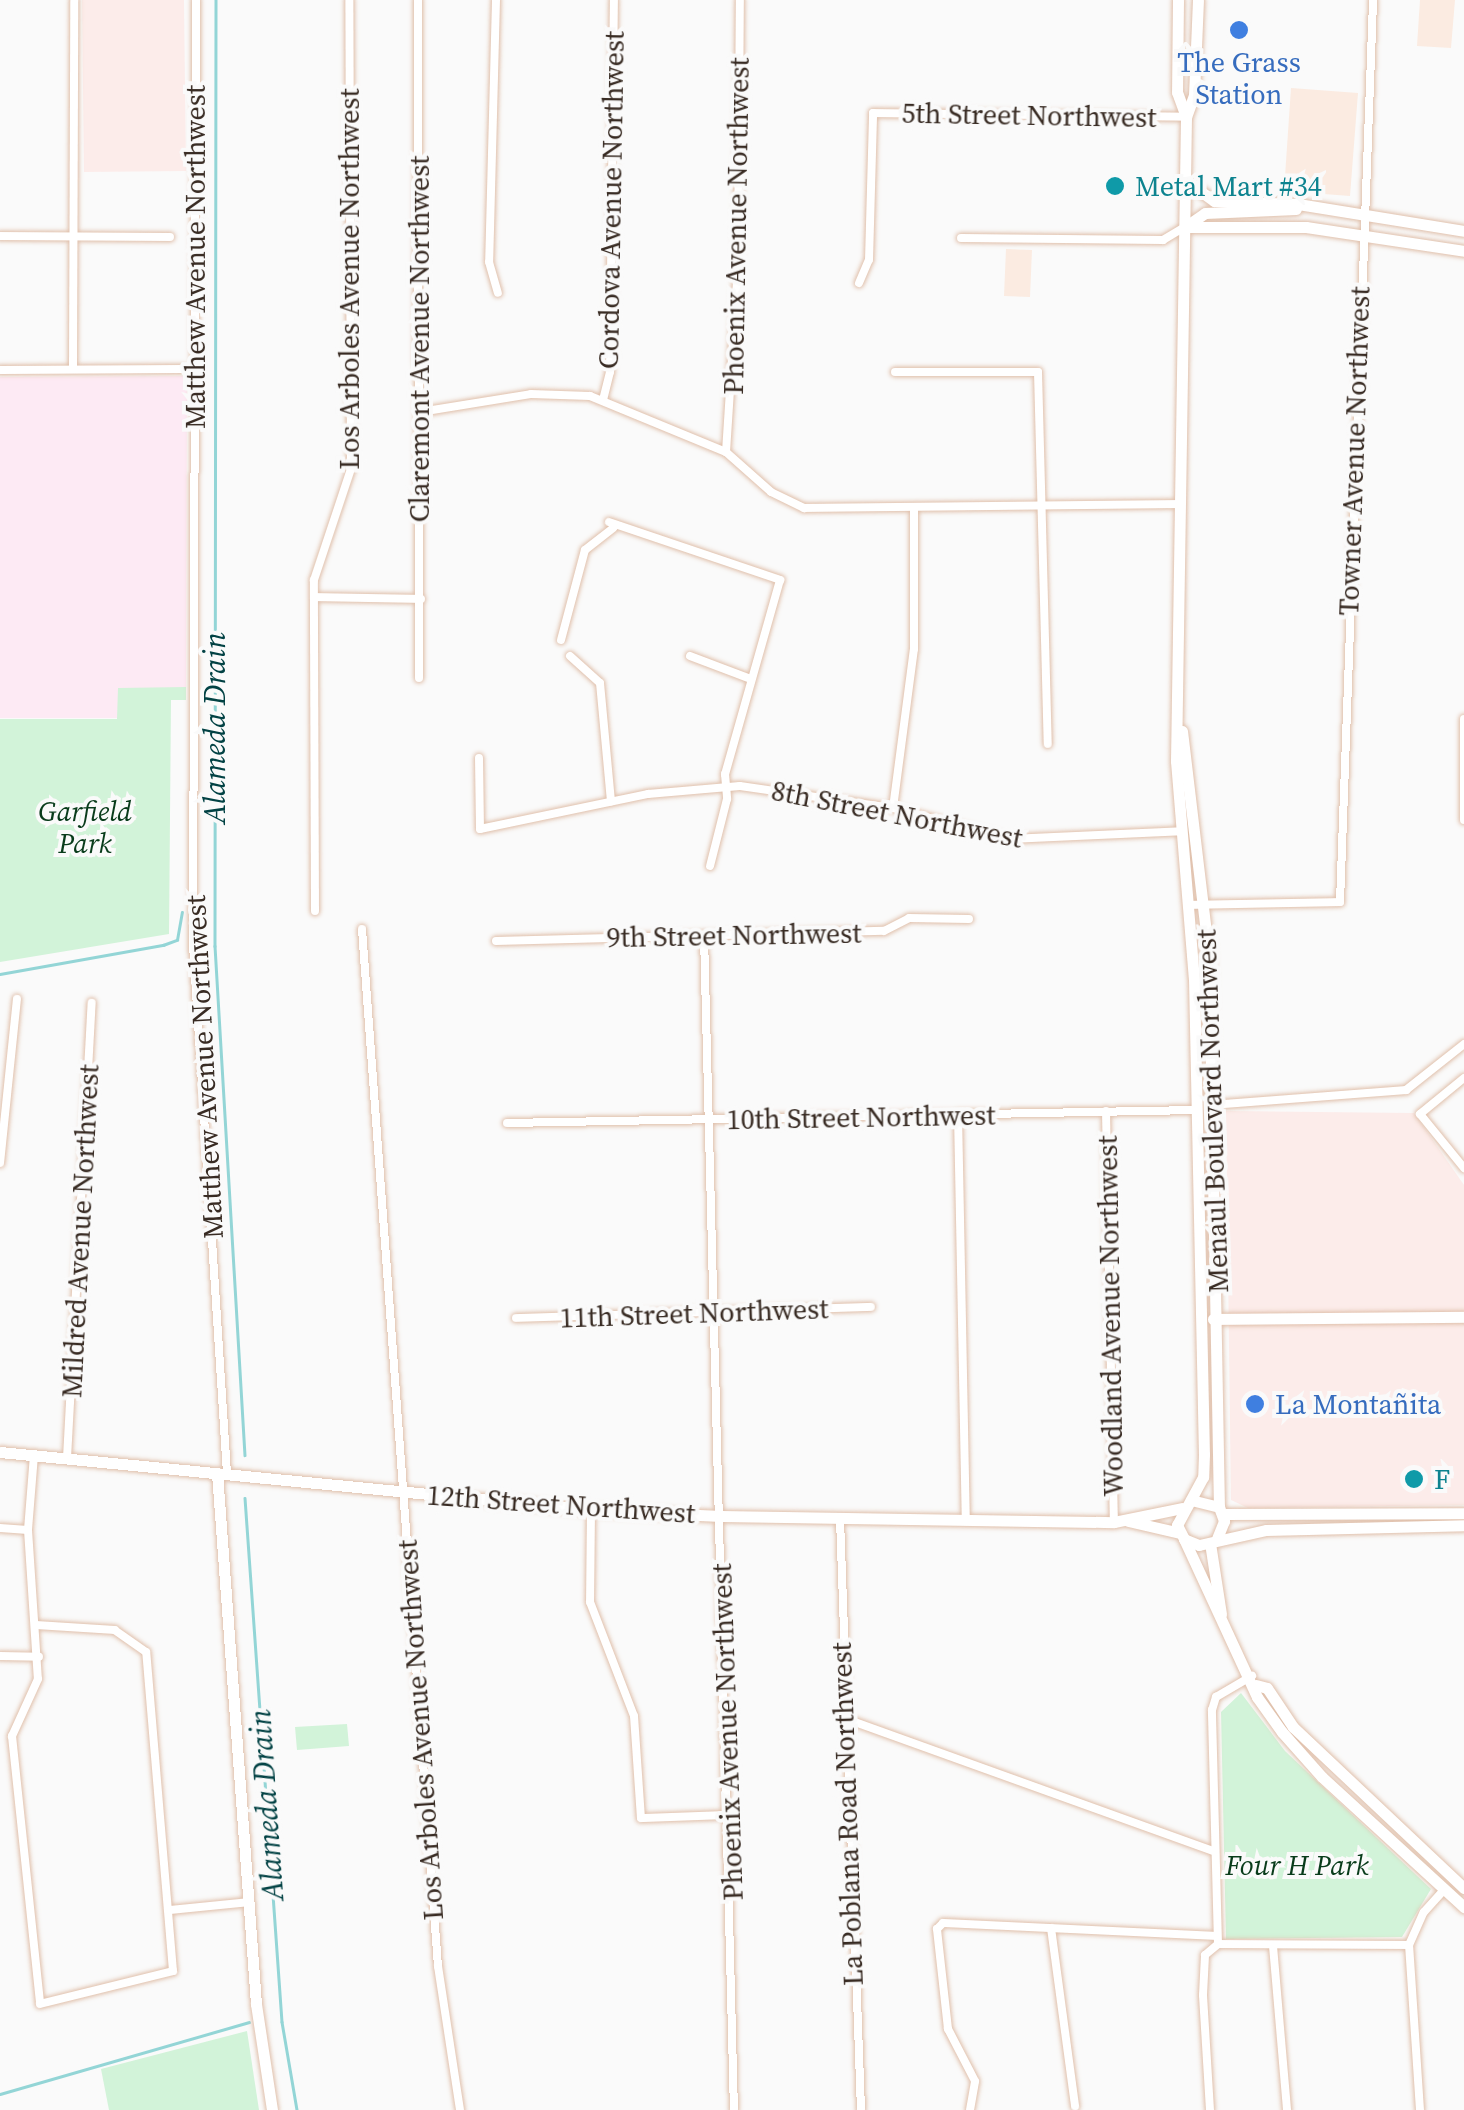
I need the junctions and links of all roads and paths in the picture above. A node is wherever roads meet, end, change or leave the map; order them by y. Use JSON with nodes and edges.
{"nodes":[{"id":1,"x":74,"y":0,"type":"edge"},
{"id":2,"x":196,"y":0,"type":"edge"},
{"id":3,"x":349,"y":0,"type":"edge"},
{"id":4,"x":418,"y":0,"type":"edge"},
{"id":5,"x":496,"y":0,"type":"edge"},
{"id":6,"x":614,"y":0,"type":"edge"},
{"id":7,"x":740,"y":0,"type":"edge"},
{"id":8,"x":1178,"y":0,"type":"edge"},
{"id":9,"x":1198,"y":0,"type":"edge"},
{"id":10,"x":1372,"y":0,"type":"edge"},
{"id":11,"x":1186,"y":117,"type":"junction"},
{"id":12,"x":1185,"y":180,"type":"junction"},
{"id":13,"x":1308,"y":207,"type":"junction"},
{"id":14,"x":1364,"y":216,"type":"junction"},
{"id":15,"x":1185,"y":227,"type":"junction"},
{"id":16,"x":1464,"y":230,"type":"edge"},
{"id":17,"x":1362,"y":235,"type":"junction"},
{"id":18,"x":0,"y":236,"type":"edge"},
{"id":19,"x":73,"y":236,"type":"junction"},
{"id":20,"x":170,"y":237,"type":"dead end"},
{"id":21,"x":961,"y":238,"type":"dead end"},
{"id":22,"x":1464,"y":251,"type":"edge"},
{"id":23,"x":858,"y":283,"type":"dead end"},
{"id":24,"x":498,"y":293,"type":"dead end"},
{"id":25,"x":73,"y":369,"type":"junction"},
{"id":26,"x":0,"y":370,"type":"edge"},
{"id":27,"x":184,"y":370,"type":"dead end"},
{"id":28,"x":895,"y":372,"type":"dead end"},
{"id":29,"x":603,"y":400,"type":"junction"},
{"id":30,"x":420,"y":412,"type":"junction"},
{"id":31,"x":726,"y":452,"type":"junction"},
{"id":32,"x":1178,"y":504,"type":"junction"},
{"id":33,"x":1042,"y":506,"type":"junction"},
{"id":34,"x":914,"y":510,"type":"junction"},
{"id":35,"x":315,"y":597,"type":"junction"},
{"id":36,"x":421,"y":599,"type":"junction"},
{"id":37,"x":561,"y":640,"type":"dead end"},
{"id":38,"x":570,"y":656,"type":"dead end"},
{"id":39,"x":690,"y":656,"type":"dead end"},
{"id":40,"x":419,"y":678,"type":"dead end"},
{"id":41,"x":751,"y":678,"type":"junction"},
{"id":42,"x":1178,"y":718,"type":"junction"},
{"id":43,"x":1464,"y":719,"type":"edge"},
{"id":44,"x":1048,"y":744,"type":"dead end"},
{"id":45,"x":479,"y":758,"type":"dead end"},
{"id":46,"x":726,"y":786,"type":"junction"},
{"id":47,"x":611,"y":801,"type":"junction"},
{"id":48,"x":893,"y":808,"type":"junction"},
{"id":49,"x":1462,"y":819,"type":"edge"},
{"id":50,"x":1197,"y":830,"type":"junction"},
{"id":51,"x":1182,"y":831,"type":"junction"},
{"id":52,"x":710,"y":866,"type":"dead end"},
{"id":53,"x":1205,"y":904,"type":"junction"},
{"id":54,"x":1189,"y":905,"type":"junction"},
{"id":55,"x":315,"y":911,"type":"dead end"},
{"id":56,"x":969,"y":919,"type":"dead end"},
{"id":57,"x":362,"y":929,"type":"dead end"},
{"id":58,"x":704,"y":935,"type":"junction"},
{"id":59,"x":496,"y":941,"type":"dead end"},
{"id":60,"x":17,"y":999,"type":"dead end"},
{"id":61,"x":92,"y":1003,"type":"dead end"},
{"id":62,"x":1464,"y":1044,"type":"edge"},
{"id":63,"x":1464,"y":1078,"type":"edge"},
{"id":64,"x":1214,"y":1104,"type":"junction"},
{"id":65,"x":1198,"y":1110,"type":"junction"},
{"id":66,"x":1106,"y":1111,"type":"junction"},
{"id":67,"x":958,"y":1114,"type":"junction"},
{"id":68,"x":710,"y":1120,"type":"junction"},
{"id":69,"x":507,"y":1123,"type":"dead end"},
{"id":70,"x":0,"y":1164,"type":"edge"},
{"id":71,"x":1464,"y":1168,"type":"edge"},
{"id":72,"x":871,"y":1307,"type":"dead end"},
{"id":73,"x":714,"y":1313,"type":"junction"},
{"id":74,"x":1463,"y":1316,"type":"edge"},
{"id":75,"x":516,"y":1318,"type":"dead end"},
{"id":76,"x":1203,"y":1319,"type":"junction"},
{"id":77,"x":1219,"y":1319,"type":"junction"},
{"id":78,"x":0,"y":1452,"type":"edge"},
{"id":79,"x":34,"y":1455,"type":"junction"},
{"id":80,"x":67,"y":1458,"type":"junction"},
{"id":81,"x":222,"y":1473,"type":"junction"},
{"id":82,"x":402,"y":1492,"type":"junction"},
{"id":83,"x":1186,"y":1504,"type":"junction"},
{"id":84,"x":591,"y":1510,"type":"junction"},
{"id":85,"x":1221,"y":1510,"type":"junction"},
{"id":86,"x":1464,"y":1513,"type":"edge"},
{"id":87,"x":722,"y":1516,"type":"junction"},
{"id":88,"x":840,"y":1518,"type":"junction"},
{"id":89,"x":966,"y":1520,"type":"junction"},
{"id":90,"x":1119,"y":1521,"type":"junction"},
{"id":91,"x":1464,"y":1525,"type":"edge"},
{"id":92,"x":0,"y":1528,"type":"edge"},
{"id":93,"x":28,"y":1530,"type":"junction"},
{"id":94,"x":1182,"y":1536,"type":"junction"},
{"id":95,"x":1213,"y":1541,"type":"junction"},
{"id":96,"x":1221,"y":1614,"type":"junction"},
{"id":97,"x":36,"y":1626,"type":"junction"},
{"id":98,"x":0,"y":1656,"type":"edge"},
{"id":99,"x":39,"y":1658,"type":"junction"},
{"id":100,"x":1254,"y":1680,"type":"junction"},
{"id":101,"x":844,"y":1718,"type":"junction"},
{"id":102,"x":729,"y":1816,"type":"junction"},
{"id":103,"x":1213,"y":1851,"type":"junction"},
{"id":104,"x":1444,"y":1888,"type":"junction"},
{"id":105,"x":1464,"y":1888,"type":"edge"},
{"id":106,"x":249,"y":1902,"type":"junction"},
{"id":107,"x":1464,"y":1906,"type":"edge"},
{"id":108,"x":169,"y":1910,"type":"junction"},
{"id":109,"x":1051,"y":1928,"type":"junction"},
{"id":110,"x":1216,"y":1940,"type":"junction"},
{"id":111,"x":1409,"y":1945,"type":"junction"},
{"id":112,"x":1273,"y":1946,"type":"junction"},
{"id":113,"x":1076,"y":2106,"type":"dead end"},
{"id":114,"x":272,"y":2110,"type":"edge"},
{"id":115,"x":460,"y":2110,"type":"edge"},
{"id":116,"x":734,"y":2110,"type":"edge"},
{"id":117,"x":861,"y":2110,"type":"edge"},
{"id":118,"x":970,"y":2110,"type":"edge"},
{"id":119,"x":1210,"y":2110,"type":"edge"},
{"id":120,"x":1287,"y":2110,"type":"edge"},
{"id":121,"x":1420,"y":2110,"type":"edge"}],
"edges":[{"from":1,"to":19,"type":"street"},
{"from":2,"to":81,"type":"street","name":"Matthew Avenue Northwest"},
{"from":3,"to":35,"type":"street","name":"Los Arboles Avenue Northwest"},
{"from":4,"to":30,"type":"street","name":"Claremont Avenue Northwest"},
{"from":5,"to":24,"type":"street"},
{"from":6,"to":29,"type":"street","name":"Cordova Avenue Northwest"},
{"from":7,"to":31,"type":"street","name":"Phoenix Avenue Northwest"},
{"from":8,"to":11,"type":"main road","name":"Menaul Boulevard Northwest"},
{"from":9,"to":11,"type":"main road","name":"Menaul Boulevard Northwest"},
{"from":10,"to":14,"type":"street","name":"Towner Avenue Northwest"},
{"from":11,"to":12,"type":"main road","name":"Menaul Boulevard Northwest"},
{"from":11,"to":23,"type":"street","name":"5th Street Northwest"},
{"from":12,"to":13,"type":"main road"},
{"from":12,"to":15,"type":"main road","name":"Menaul Boulevard Northwest"},
{"from":13,"to":14,"type":"main road"},
{"from":13,"to":15,"type":"main road"},
{"from":14,"to":16,"type":"main road"},
{"from":14,"to":17,"type":"street","name":"Towner Avenue Northwest"},
{"from":15,"to":17,"type":"main road"},
{"from":15,"to":21,"type":"street"},
{"from":15,"to":32,"type":"main road","name":"Menaul Boulevard Northwest"},
{"from":17,"to":22,"type":"main road"},
{"from":17,"to":53,"type":"street","name":"Towner Avenue Northwest"},
{"from":18,"to":19,"type":"street"},
{"from":19,"to":20,"type":"street"},
{"from":19,"to":25,"type":"street"},
{"from":25,"to":26,"type":"street"},
{"from":25,"to":27,"type":"street"},
{"from":28,"to":33,"type":"street"},
{"from":29,"to":30,"type":"street"},
{"from":29,"to":31,"type":"street"},
{"from":30,"to":36,"type":"street","name":"Claremont Avenue Northwest"},
{"from":31,"to":34,"type":"street"},
{"from":32,"to":33,"type":"street"},
{"from":32,"to":42,"type":"main road","name":"Menaul Boulevard Northwest"},
{"from":33,"to":34,"type":"street"},
{"from":33,"to":44,"type":"street"},
{"from":34,"to":48,"type":"street"},
{"from":35,"to":36,"type":"street"},
{"from":35,"to":55,"type":"street","name":"Los Arboles Avenue Northwest"},
{"from":36,"to":40,"type":"street","name":"Claremont Avenue Northwest"},
{"from":37,"to":41,"type":"street"},
{"from":38,"to":47,"type":"street"},
{"from":39,"to":41,"type":"street"},
{"from":41,"to":46,"type":"street"},
{"from":42,"to":50,"type":"main road","name":"Menaul Boulevard Northwest"},
{"from":42,"to":51,"type":"main road","name":"Menaul Boulevard Northwest"},
{"from":43,"to":49,"type":"street"},
{"from":45,"to":47,"type":"street","name":"8th Street Northwest"},
{"from":46,"to":47,"type":"street","name":"8th Street Northwest"},
{"from":46,"to":48,"type":"street","name":"8th Street Northwest"},
{"from":46,"to":52,"type":"street"},
{"from":48,"to":51,"type":"street","name":"8th Street Northwest"},
{"from":50,"to":51,"type":"street","name":"8th Street Northwest"},
{"from":50,"to":53,"type":"main road","name":"Menaul Boulevard Northwest"},
{"from":51,"to":54,"type":"main road","name":"Menaul Boulevard Northwest"},
{"from":53,"to":54,"type":"street"},
{"from":53,"to":64,"type":"main road","name":"Menaul Boulevard Northwest"},
{"from":54,"to":65,"type":"main road","name":"Menaul Boulevard Northwest"},
{"from":56,"to":58,"type":"street","name":"9th Street Northwest"},
{"from":57,"to":82,"type":"street","name":"Los Arboles Avenue Northwest"},
{"from":58,"to":59,"type":"street","name":"9th Street Northwest"},
{"from":58,"to":68,"type":"street","name":"Phoenix Avenue Northwest"},
{"from":60,"to":70,"type":"street"},
{"from":61,"to":80,"type":"street","name":"Mildred Avenue Northwest"},
{"from":62,"to":64,"type":"street","name":"10th Street Northwest"},
{"from":63,"to":71,"type":"street"},
{"from":64,"to":65,"type":"street","name":"10th Street Northwest"},
{"from":64,"to":77,"type":"main road","name":"Menaul Boulevard Northwest"},
{"from":65,"to":66,"type":"street","name":"10th Street Northwest"},
{"from":65,"to":76,"type":"main road","name":"Menaul Boulevard Northwest"},
{"from":66,"to":67,"type":"street","name":"10th Street Northwest"},
{"from":66,"to":90,"type":"street","name":"Woodland Avenue Northwest"},
{"from":67,"to":68,"type":"street","name":"10th Street Northwest"},
{"from":67,"to":89,"type":"street"},
{"from":68,"to":69,"type":"street","name":"10th Street Northwest"},
{"from":68,"to":73,"type":"street","name":"Phoenix Avenue Northwest"},
{"from":72,"to":73,"type":"street","name":"11th Street Northwest"},
{"from":73,"to":75,"type":"street","name":"11th Street Northwest"},
{"from":73,"to":87,"type":"street","name":"Phoenix Avenue Northwest"},
{"from":74,"to":77,"type":"main road"},
{"from":76,"to":77,"type":"main road"},
{"from":76,"to":83,"type":"main road","name":"Menaul Boulevard Northwest"},
{"from":77,"to":85,"type":"main road","name":"Menaul Boulevard Northwest"},
{"from":78,"to":79,"type":"main road","name":"12th Street Northwest"},
{"from":79,"to":80,"type":"main road","name":"12th Street Northwest"},
{"from":79,"to":93,"type":"street"},
{"from":80,"to":81,"type":"main road","name":"12th Street Northwest"},
{"from":81,"to":82,"type":"main road","name":"12th Street Northwest"},
{"from":81,"to":106,"type":"main road","name":"Matthew Avenue Northwest"},
{"from":82,"to":84,"type":"main road","name":"12th Street Northwest"},
{"from":82,"to":115,"type":"street","name":"Los Arboles Avenue Northwest"},
{"from":83,"to":85,"type":"main road"},
{"from":83,"to":90,"type":"main road","name":"12th Street Northwest"},
{"from":83,"to":94,"type":"main road","name":"Menaul Boulevard Northwest"},
{"from":84,"to":87,"type":"main road","name":"12th Street Northwest"},
{"from":84,"to":102,"type":"street"},
{"from":85,"to":86,"type":"main road"},
{"from":85,"to":95,"type":"main road","name":"Menaul Boulevard Northwest"},
{"from":87,"to":88,"type":"main road","name":"12th Street Northwest"},
{"from":87,"to":102,"type":"street","name":"Phoenix Avenue Northwest"},
{"from":88,"to":89,"type":"main road","name":"12th Street Northwest"},
{"from":88,"to":101,"type":"street","name":"La Poblana Road Northwest"},
{"from":89,"to":90,"type":"main road","name":"12th Street Northwest"},
{"from":90,"to":94,"type":"main road","name":"12th Street Northwest"},
{"from":91,"to":95,"type":"main road"},
{"from":92,"to":93,"type":"street"},
{"from":93,"to":97,"type":"street"},
{"from":94,"to":95,"type":"main road","name":"12th Street Northwest"},
{"from":94,"to":96,"type":"main road"},
{"from":95,"to":96,"type":"main road"},
{"from":96,"to":100,"type":"main road"},
{"from":97,"to":99,"type":"street"},
{"from":97,"to":108,"type":"street"},
{"from":98,"to":99,"type":"street"},
{"from":99,"to":108,"type":"street"},
{"from":100,"to":103,"type":"street"},
{"from":100,"to":104,"type":"main road"},
{"from":100,"to":105,"type":"main road"},
{"from":101,"to":103,"type":"street"},
{"from":101,"to":117,"type":"street","name":"La Poblana Road Northwest"},
{"from":102,"to":116,"type":"street","name":"Phoenix Avenue Northwest"},
{"from":103,"to":110,"type":"street"},
{"from":104,"to":107,"type":"main road"},
{"from":104,"to":111,"type":"street"},
{"from":106,"to":108,"type":"street"},
{"from":106,"to":114,"type":"main road","name":"Matthew Avenue Northwest"},
{"from":109,"to":110,"type":"street"},
{"from":109,"to":113,"type":"street"},
{"from":109,"to":118,"type":"street"},
{"from":110,"to":112,"type":"street"},
{"from":110,"to":119,"type":"street"},
{"from":111,"to":112,"type":"street"},
{"from":111,"to":121,"type":"street"},
{"from":112,"to":120,"type":"street"}]}
